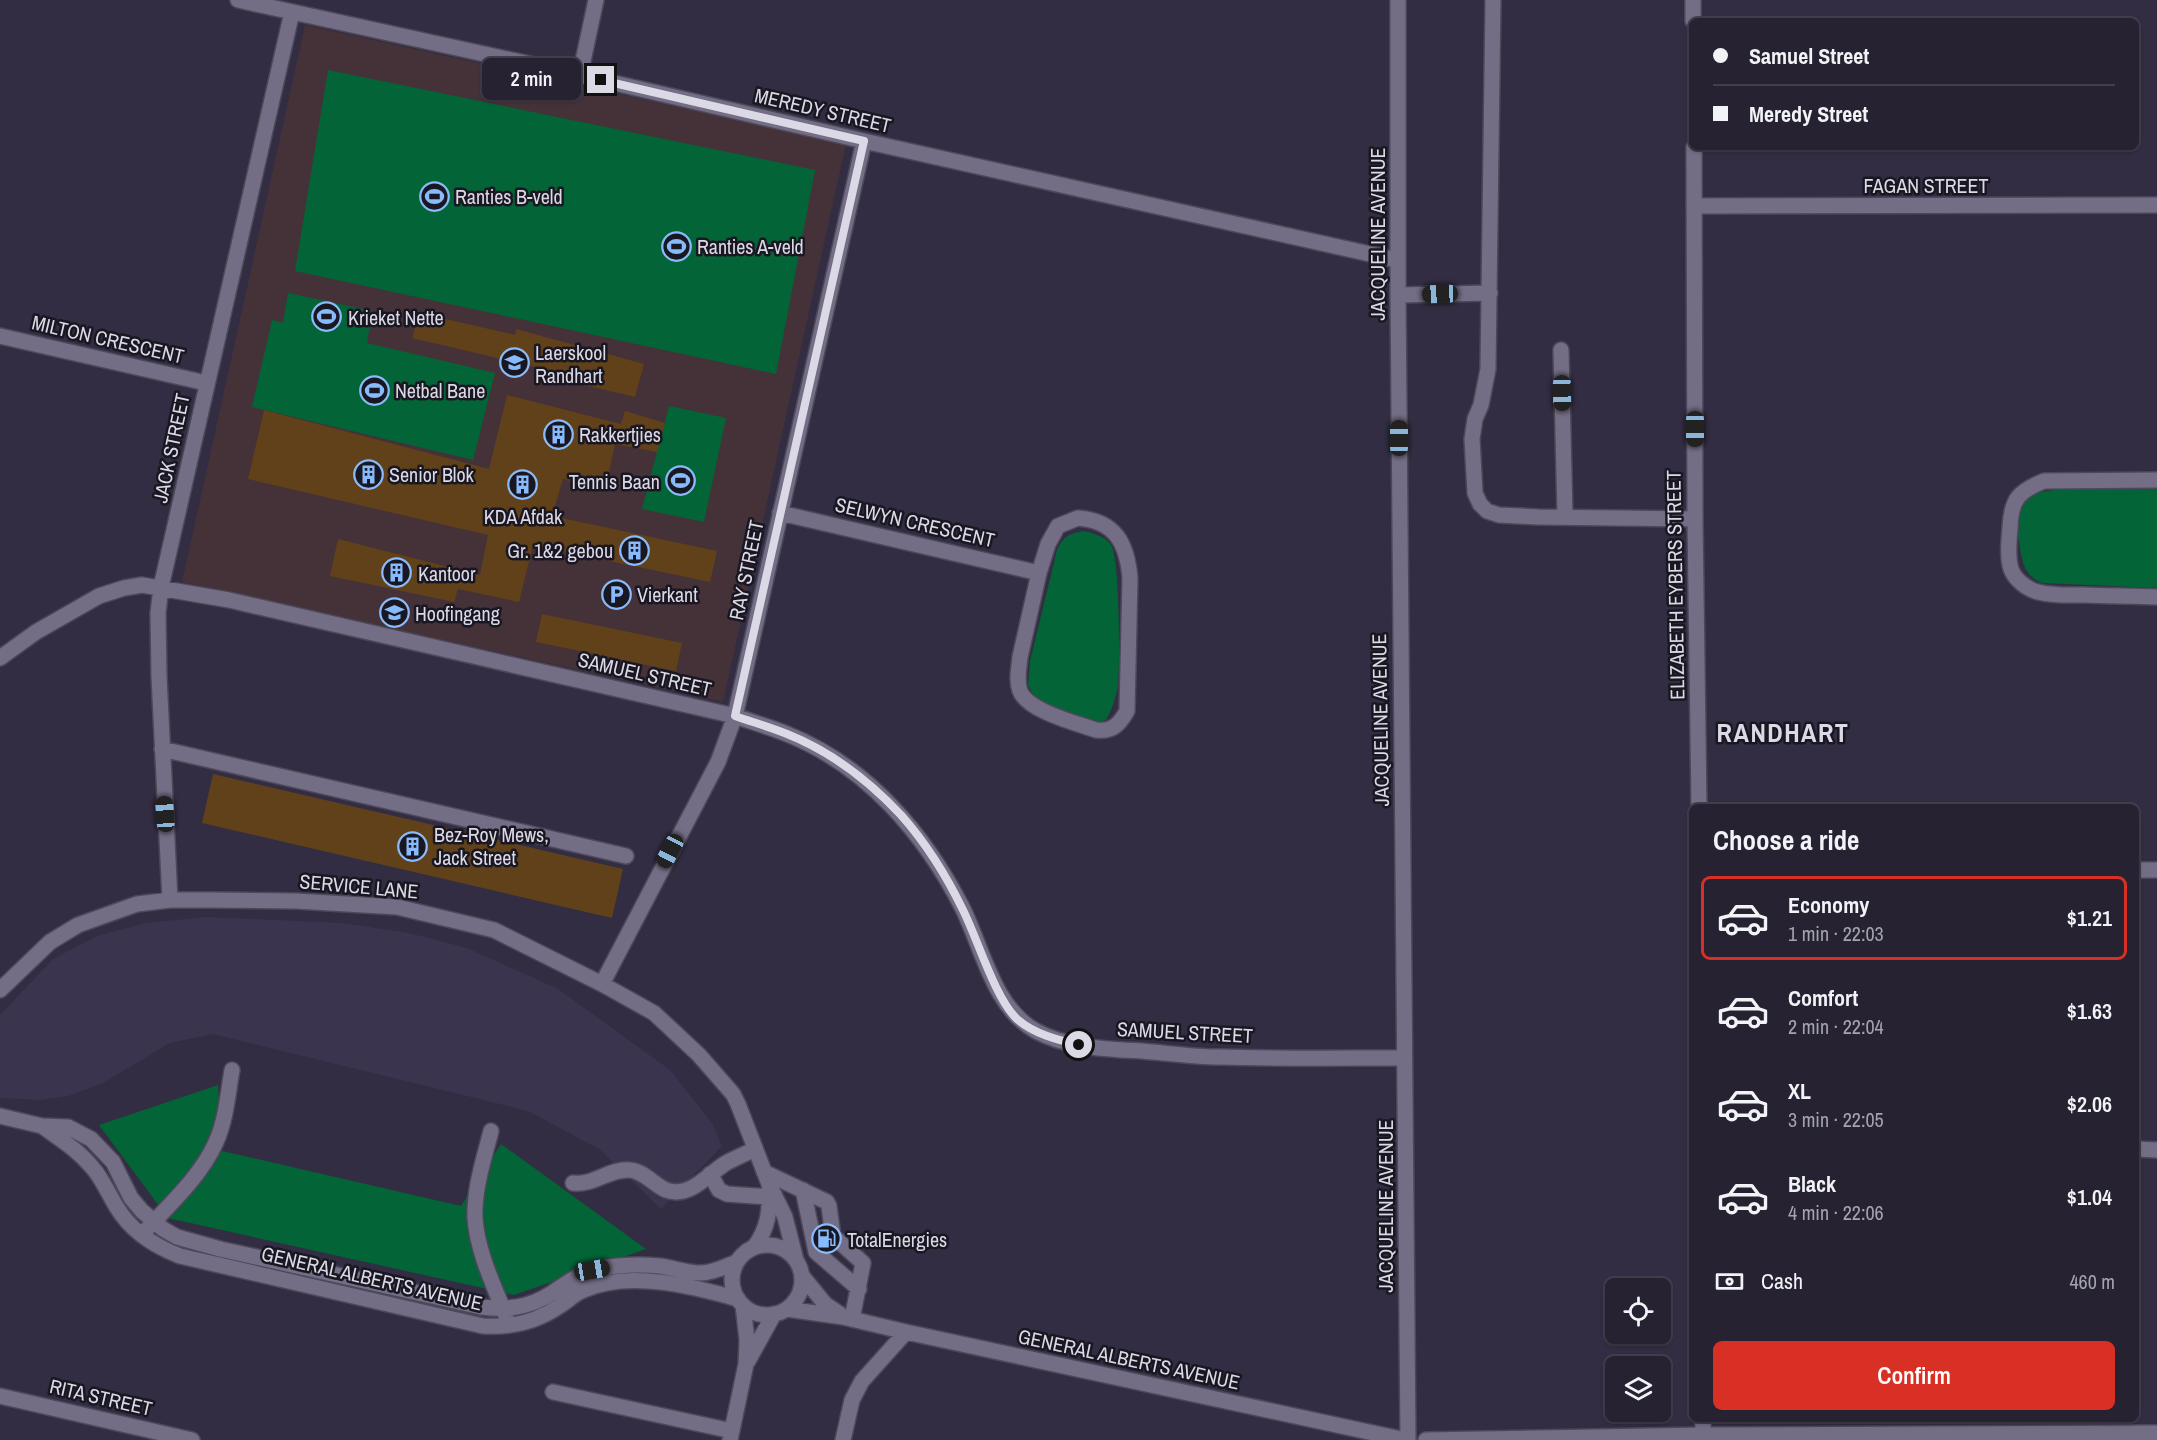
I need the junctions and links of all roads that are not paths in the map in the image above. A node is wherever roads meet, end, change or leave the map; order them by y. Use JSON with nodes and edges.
{"nodes":[{"id":1,"x":238,"y":0,"type":"edge"},
{"id":2,"x":597,"y":0,"type":"edge"},
{"id":3,"x":1398,"y":0,"type":"edge"},
{"id":4,"x":1493,"y":0,"type":"edge"},
{"id":5,"x":1693,"y":0,"type":"edge"},
{"id":6,"x":292,"y":12,"type":"junction"},
{"id":7,"x":1693,"y":18,"type":"edge"},
{"id":8,"x":580,"y":75,"type":"junction"},
{"id":9,"x":864,"y":141,"type":"junction"},
{"id":10,"x":1694,"y":150,"type":"edge"},
{"id":11,"x":2157,"y":205,"type":"edge"},
{"id":12,"x":1694,"y":206,"type":"junction"},
{"id":13,"x":1397,"y":260,"type":"junction"},
{"id":14,"x":1490,"y":293,"type":"junction"},
{"id":15,"x":1398,"y":295,"type":"junction"},
{"id":16,"x":0,"y":336,"type":"edge"},
{"id":17,"x":1561,"y":350,"type":"dead end"},
{"id":18,"x":206,"y":383,"type":"junction"},
{"id":19,"x":2157,"y":480,"type":"edge"},
{"id":20,"x":780,"y":513,"type":"junction"},
{"id":21,"x":1565,"y":516,"type":"junction"},
{"id":22,"x":1695,"y":519,"type":"junction"},
{"id":23,"x":1039,"y":573,"type":"junction"},
{"id":24,"x":160,"y":587,"type":"junction"},
{"id":25,"x":2157,"y":597,"type":"edge"},
{"id":26,"x":0,"y":658,"type":"edge"},
{"id":27,"x":735,"y":716,"type":"junction"},
{"id":28,"x":162,"y":749,"type":"junction"},
{"id":29,"x":1699,"y":804,"type":"edge"},
{"id":30,"x":626,"y":856,"type":"dead end"},
{"id":31,"x":2139,"y":870,"type":"edge"},
{"id":32,"x":2157,"y":870,"type":"edge"},
{"id":33,"x":170,"y":900,"type":"junction"},
{"id":34,"x":602,"y":984,"type":"junction"},
{"id":35,"x":0,"y":990,"type":"edge"},
{"id":36,"x":1404,"y":1058,"type":"junction"},
{"id":37,"x":232,"y":1070,"type":"dead end"},
{"id":38,"x":0,"y":1116,"type":"edge"},
{"id":39,"x":42,"y":1126,"type":"junction"},
{"id":40,"x":491,"y":1131,"type":"dead end"},
{"id":41,"x":755,"y":1149,"type":"junction"},
{"id":42,"x":2139,"y":1149,"type":"edge"},
{"id":43,"x":2157,"y":1150,"type":"edge"},
{"id":44,"x":710,"y":1174,"type":"junction"},
{"id":45,"x":573,"y":1183,"type":"dead end"},
{"id":46,"x":767,"y":1184,"type":"junction"},
{"id":47,"x":803,"y":1190,"type":"junction"},
{"id":48,"x":154,"y":1222,"type":"junction"},
{"id":49,"x":141,"y":1234,"type":"junction"},
{"id":50,"x":833,"y":1236,"type":"junction"},
{"id":51,"x":755,"y":1246,"type":"junction"},
{"id":52,"x":816,"y":1252,"type":"junction"},
{"id":53,"x":736,"y":1262,"type":"junction"},
{"id":54,"x":800,"y":1268,"type":"junction"},
{"id":55,"x":353,"y":1279,"type":"junction"},
{"id":56,"x":859,"y":1289,"type":"junction"},
{"id":57,"x":349,"y":1295,"type":"junction"},
{"id":58,"x":740,"y":1302,"type":"junction"},
{"id":59,"x":503,"y":1309,"type":"junction"},
{"id":60,"x":780,"y":1312,"type":"junction"},
{"id":61,"x":848,"y":1318,"type":"junction"},
{"id":62,"x":510,"y":1326,"type":"junction"},
{"id":63,"x":906,"y":1332,"type":"junction"},
{"id":64,"x":746,"y":1364,"type":"junction"},
{"id":65,"x":553,"y":1392,"type":"dead end"},
{"id":66,"x":0,"y":1396,"type":"edge"},
{"id":67,"x":1981,"y":1427,"type":"edge"},
{"id":68,"x":1703,"y":1431,"type":"edge"},
{"id":69,"x":2157,"y":1433,"type":"edge"},
{"id":70,"x":731,"y":1435,"type":"edge"},
{"id":71,"x":192,"y":1440,"type":"edge"},
{"id":72,"x":843,"y":1440,"type":"edge"},
{"id":73,"x":1407,"y":1440,"type":"edge"},
{"id":74,"x":1426,"y":1440,"type":"edge"}],
"edges":[{"from":1,"to":6,"type":"street","name":"MEREDY STREET"},
{"from":2,"to":8,"type":"street"},
{"from":3,"to":13,"type":"street","name":"JACQUELINE AVENUE"},
{"from":4,"to":14,"type":"street"},
{"from":5,"to":7,"type":"street"},
{"from":6,"to":8,"type":"street","name":"MEREDY STREET"},
{"from":6,"to":18,"type":"street","name":"JACK STREET"},
{"from":8,"to":9,"type":"street","name":"MEREDY STREET"},
{"from":9,"to":13,"type":"street","name":"MEREDY STREET"},
{"from":9,"to":20,"type":"street","name":"RAY STREET"},
{"from":10,"to":12,"type":"street","name":"ELIZABETH EYBERS STREET"},
{"from":11,"to":12,"type":"street","name":"FAGAN STREET"},
{"from":12,"to":22,"type":"street","name":"ELIZABETH EYBERS STREET"},
{"from":13,"to":15,"type":"street","name":"JACQUELINE AVENUE"},
{"from":14,"to":15,"type":"street"},
{"from":14,"to":21,"type":"street"},
{"from":15,"to":36,"type":"street","name":"JACQUELINE AVENUE"},
{"from":16,"to":18,"type":"street","name":"MILTON CRESCENT"},
{"from":17,"to":21,"type":"street"},
{"from":18,"to":24,"type":"street","name":"JACK STREET"},
{"from":19,"to":25,"type":"street"},
{"from":20,"to":23,"type":"street","name":"SELWYN CRESCENT"},
{"from":20,"to":27,"type":"street","name":"RAY STREET"},
{"from":21,"to":22,"type":"street"},
{"from":22,"to":29,"type":"street","name":"ELIZABETH EYBERS STREET"},
{"from":23,"to":23,"type":"street"},
{"from":24,"to":26,"type":"street","name":"SAMUEL STREET"},
{"from":24,"to":27,"type":"street","name":"SAMUEL STREET"},
{"from":24,"to":28,"type":"street","name":"JACK STREET"},
{"from":27,"to":34,"type":"street","name":"RAY STREET"},
{"from":27,"to":36,"type":"street","name":"SAMUEL STREET"},
{"from":28,"to":30,"type":"street"},
{"from":28,"to":33,"type":"street","name":"JACK STREET"},
{"from":31,"to":32,"type":"street"},
{"from":33,"to":34,"type":"street","name":"SERVICE LANE"},
{"from":33,"to":35,"type":"street","name":"SERVICE LANE"},
{"from":34,"to":41,"type":"street","name":"SERVICE LANE"},
{"from":36,"to":73,"type":"street","name":"JACQUELINE AVENUE"},
{"from":37,"to":48,"type":"street"},
{"from":38,"to":39,"type":"street","name":"GENERAL ALBERTS AVENUE"},
{"from":39,"to":48,"type":"street","name":"GENERAL ALBERTS AVENUE"},
{"from":39,"to":49,"type":"street","name":"GENERAL ALBERTS AVENUE"},
{"from":40,"to":59,"type":"street"},
{"from":41,"to":44,"type":"street"},
{"from":41,"to":46,"type":"street","name":"SERVICE LANE"},
{"from":42,"to":43,"type":"street"},
{"from":44,"to":45,"type":"street"},
{"from":44,"to":46,"type":"street"},
{"from":46,"to":47,"type":"street"},
{"from":46,"to":51,"type":"street"},
{"from":46,"to":54,"type":"street","name":"SERVICE LANE"},
{"from":47,"to":50,"type":"street"},
{"from":47,"to":52,"type":"street"},
{"from":48,"to":49,"type":"street"},
{"from":48,"to":55,"type":"street","name":"GENERAL ALBERTS AVENUE"},
{"from":49,"to":57,"type":"street","name":"GENERAL ALBERTS AVENUE"},
{"from":50,"to":52,"type":"street"},
{"from":50,"to":56,"type":"street"},
{"from":51,"to":53,"type":"street"},
{"from":51,"to":54,"type":"street"},
{"from":52,"to":54,"type":"street"},
{"from":52,"to":56,"type":"street"},
{"from":53,"to":58,"type":"street"},
{"from":53,"to":59,"type":"street","name":"GENERAL ALBERTS AVENUE"},
{"from":54,"to":60,"type":"street"},
{"from":54,"to":61,"type":"street"},
{"from":55,"to":57,"type":"street"},
{"from":55,"to":59,"type":"street","name":"GENERAL ALBERTS AVENUE"},
{"from":56,"to":61,"type":"street"},
{"from":57,"to":62,"type":"street","name":"GENERAL ALBERTS AVENUE"},
{"from":58,"to":60,"type":"street"},
{"from":58,"to":62,"type":"street","name":"GENERAL ALBERTS AVENUE"},
{"from":58,"to":64,"type":"street"},
{"from":59,"to":62,"type":"street"},
{"from":60,"to":61,"type":"street","name":"GENERAL ALBERTS AVENUE"},
{"from":60,"to":64,"type":"street"},
{"from":61,"to":63,"type":"street","name":"GENERAL ALBERTS AVENUE"},
{"from":63,"to":72,"type":"street"},
{"from":63,"to":73,"type":"street","name":"GENERAL ALBERTS AVENUE"},
{"from":64,"to":70,"type":"street"},
{"from":65,"to":70,"type":"street"},
{"from":66,"to":71,"type":"street","name":"RITA STREET"},
{"from":67,"to":68,"type":"street"},
{"from":67,"to":69,"type":"street"},
{"from":68,"to":74,"type":"street"}]}
